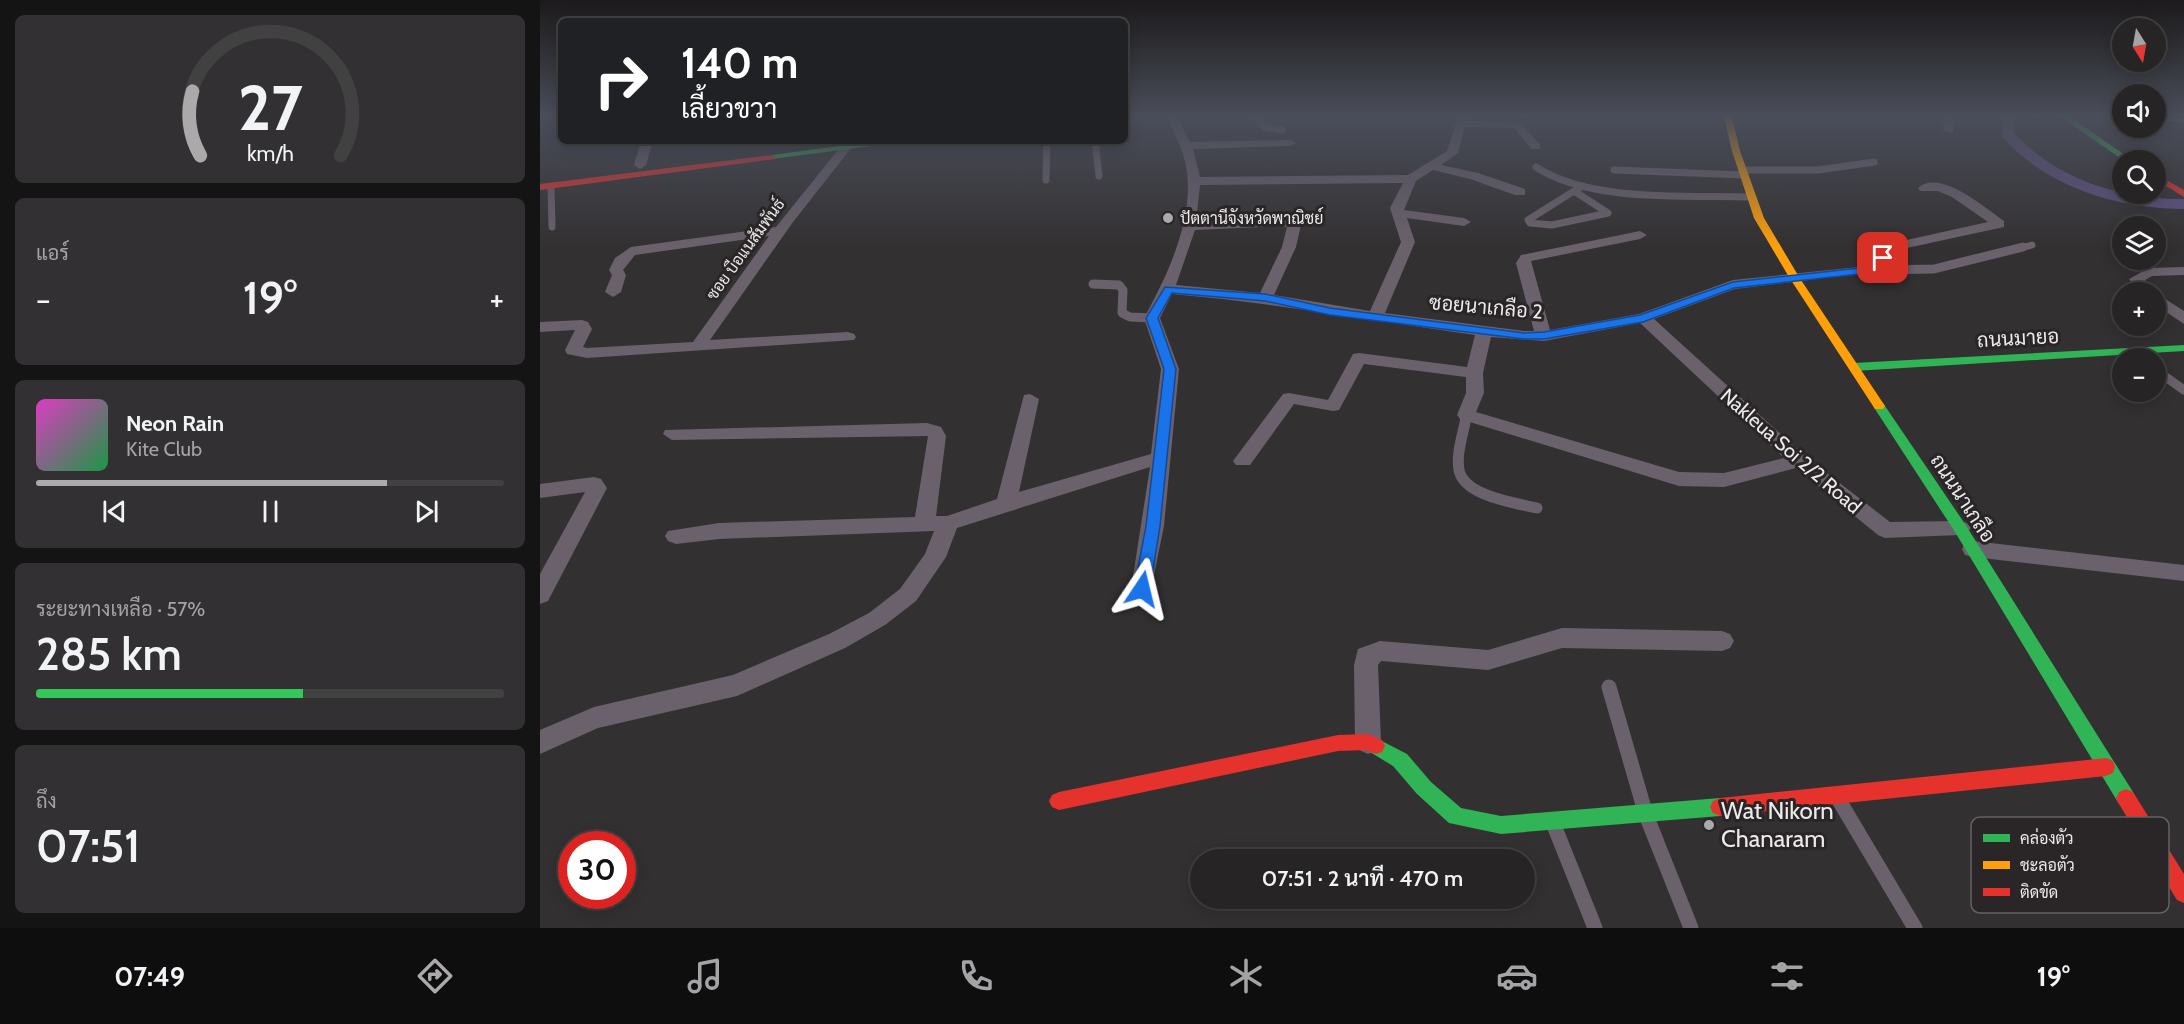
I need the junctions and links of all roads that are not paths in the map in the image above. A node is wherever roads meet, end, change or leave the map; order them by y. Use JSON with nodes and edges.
{"nodes":[{"id":1,"x":641,"y":160,"type":"edge"},
{"id":2,"x":678,"y":160,"type":"edge"},
{"id":3,"x":737,"y":160,"type":"edge"},
{"id":4,"x":836,"y":160,"type":"edge"},
{"id":5,"x":1047,"y":160,"type":"edge"},
{"id":6,"x":1097,"y":160,"type":"edge"},
{"id":7,"x":1190,"y":160,"type":"edge"},
{"id":8,"x":1439,"y":160,"type":"edge"},
{"id":9,"x":1740,"y":160,"type":"edge"},
{"id":10,"x":1874,"y":162,"type":"dead end"},
{"id":11,"x":640,"y":165,"type":"junction"},
{"id":12,"x":1429,"y":166,"type":"junction"},
{"id":13,"x":1536,"y":167,"type":"dead end"},
{"id":14,"x":1614,"y":170,"type":"dead end"},
{"id":15,"x":1743,"y":173,"type":"junction"},
{"id":16,"x":1099,"y":177,"type":"dead end"},
{"id":17,"x":1411,"y":179,"type":"junction"},
{"id":18,"x":1046,"y":180,"type":"dead end"},
{"id":19,"x":1195,"y":182,"type":"junction"},
{"id":20,"x":2166,"y":183,"type":"edge"},
{"id":21,"x":544,"y":184,"type":"edge"},
{"id":22,"x":1583,"y":186,"type":"junction"},
{"id":23,"x":1923,"y":188,"type":"dead end"},
{"id":24,"x":1574,"y":191,"type":"junction"},
{"id":25,"x":1520,"y":192,"type":"dead end"},
{"id":26,"x":2184,"y":194,"type":"edge"},
{"id":27,"x":1752,"y":197,"type":"junction"},
{"id":28,"x":1397,"y":213,"type":"junction"},
{"id":29,"x":1464,"y":222,"type":"dead end"},
{"id":30,"x":1188,"y":226,"type":"junction"},
{"id":31,"x":552,"y":227,"type":"dead end"},
{"id":32,"x":781,"y":230,"type":"junction"},
{"id":33,"x":1640,"y":235,"type":"dead end"},
{"id":34,"x":2032,"y":245,"type":"dead end"},
{"id":35,"x":1874,"y":270,"type":"junction"},
{"id":36,"x":2184,"y":271,"type":"edge"},
{"id":37,"x":1794,"y":277,"type":"junction"},
{"id":38,"x":2139,"y":282,"type":"edge"},
{"id":39,"x":1093,"y":284,"type":"dead end"},
{"id":40,"x":1169,"y":289,"type":"junction"},
{"id":41,"x":613,"y":292,"type":"dead end"},
{"id":42,"x":1265,"y":297,"type":"junction"},
{"id":43,"x":2166,"y":306,"type":"edge"},
{"id":44,"x":1376,"y":316,"type":"junction"},
{"id":45,"x":1152,"y":318,"type":"junction"},
{"id":46,"x":1643,"y":318,"type":"junction"},
{"id":47,"x":2184,"y":319,"type":"edge"},
{"id":48,"x":540,"y":327,"type":"edge"},
{"id":49,"x":1484,"y":331,"type":"junction"},
{"id":50,"x":1544,"y":336,"type":"junction"},
{"id":51,"x":848,"y":337,"type":"dead end"},
{"id":52,"x":698,"y":346,"type":"junction"},
{"id":53,"x":2184,"y":348,"type":"edge"},
{"id":54,"x":2166,"y":351,"type":"edge"},
{"id":55,"x":2112,"y":356,"type":"edge"},
{"id":56,"x":1854,"y":367,"type":"junction"},
{"id":57,"x":1474,"y":372,"type":"junction"},
{"id":58,"x":2166,"y":377,"type":"edge"},
{"id":59,"x":2184,"y":390,"type":"edge"},
{"id":60,"x":1030,"y":399,"type":"dead end"},
{"id":61,"x":1466,"y":415,"type":"junction"},
{"id":62,"x":672,"y":434,"type":"dead end"},
{"id":63,"x":1159,"y":458,"type":"junction"},
{"id":64,"x":1243,"y":460,"type":"dead end"},
{"id":65,"x":1799,"y":461,"type":"junction"},
{"id":66,"x":540,"y":491,"type":"edge"},
{"id":67,"x":1006,"y":502,"type":"junction"},
{"id":68,"x":1537,"y":508,"type":"dead end"},
{"id":69,"x":948,"y":523,"type":"junction"},
{"id":70,"x":924,"y":524,"type":"junction"},
{"id":71,"x":1960,"y":528,"type":"junction"},
{"id":72,"x":676,"y":536,"type":"dead end"},
{"id":73,"x":1973,"y":549,"type":"junction"},
{"id":74,"x":2184,"y":573,"type":"edge"},
{"id":75,"x":1142,"y":589,"type":"dead end"},
{"id":76,"x":540,"y":595,"type":"edge"},
{"id":77,"x":1722,"y":641,"type":"dead end"},
{"id":78,"x":1610,"y":687,"type":"dead end"},
{"id":79,"x":540,"y":742,"type":"edge"},
{"id":80,"x":1368,"y":742,"type":"junction"},
{"id":81,"x":2106,"y":766,"type":"junction"},
{"id":82,"x":1835,"y":795,"type":"junction"},
{"id":83,"x":1059,"y":801,"type":"dead end"},
{"id":84,"x":1646,"y":815,"type":"junction"},
{"id":85,"x":2138,"y":817,"type":"edge"},
{"id":86,"x":1553,"y":822,"type":"junction"},
{"id":87,"x":2169,"y":868,"type":"edge"},
{"id":88,"x":2184,"y":892,"type":"edge"},
{"id":89,"x":1595,"y":928,"type":"edge"},
{"id":90,"x":1691,"y":928,"type":"edge"},
{"id":91,"x":1915,"y":928,"type":"edge"}],
"edges":[{"from":1,"to":11,"type":"street"},
{"from":2,"to":11,"type":"main road"},
{"from":3,"to":21,"type":"main road"},
{"from":4,"to":32,"type":"street","name":"ซอย บือแนสัมพันธ์"},
{"from":5,"to":18,"type":"lane"},
{"from":6,"to":16,"type":"lane"},
{"from":7,"to":19,"type":"street"},
{"from":8,"to":12,"type":"street"},
{"from":9,"to":15,"type":"main road","name":"ถนนนาเกลือ"},
{"from":10,"to":15,"type":"lane"},
{"from":11,"to":21,"type":"main road"},
{"from":12,"to":17,"type":"street"},
{"from":12,"to":25,"type":"street"},
{"from":13,"to":22,"type":"lane"},
{"from":14,"to":15,"type":"lane"},
{"from":15,"to":27,"type":"main road","name":"ถนนนาเกลือ"},
{"from":17,"to":19,"type":"street"},
{"from":17,"to":28,"type":"street"},
{"from":19,"to":30,"type":"street"},
{"from":20,"to":26,"type":"main road"},
{"from":21,"to":31,"type":"lane"},
{"from":22,"to":24,"type":"lane"},
{"from":22,"to":27,"type":"lane"},
{"from":23,"to":35,"type":"street"},
{"from":24,"to":24,"type":"lane"},
{"from":27,"to":37,"type":"main road","name":"ถนนนาเกลือ"},
{"from":28,"to":29,"type":"street"},
{"from":28,"to":44,"type":"street"},
{"from":30,"to":40,"type":"street"},
{"from":30,"to":42,"type":"street"},
{"from":32,"to":41,"type":"street"},
{"from":32,"to":52,"type":"street","name":"ซอย บือแนสัมพันธ์"},
{"from":33,"to":50,"type":"street"},
{"from":34,"to":35,"type":"lane"},
{"from":35,"to":37,"type":"street","name":"ซอยนาเกลือ 2"},
{"from":36,"to":38,"type":"street"},
{"from":37,"to":46,"type":"street","name":"ซอยนาเกลือ 2"},
{"from":37,"to":56,"type":"main road","name":"ถนนนาเกลือ"},
{"from":39,"to":45,"type":"lane"},
{"from":40,"to":42,"type":"street","name":"ซอยนาเกลือ 2"},
{"from":40,"to":45,"type":"street"},
{"from":42,"to":44,"type":"street","name":"ซอยนาเกลือ 2"},
{"from":43,"to":47,"type":"street"},
{"from":44,"to":49,"type":"street","name":"ซอยนาเกลือ 2"},
{"from":45,"to":63,"type":"street"},
{"from":46,"to":50,"type":"street","name":"ซอยนาเกลือ 2"},
{"from":46,"to":65,"type":"street","name":"Nakleua Soi 2/2 Road"},
{"from":48,"to":52,"type":"street"},
{"from":49,"to":50,"type":"street","name":"ซอยนาเกลือ 2"},
{"from":49,"to":57,"type":"street"},
{"from":51,"to":52,"type":"street"},
{"from":53,"to":54,"type":"main road","name":"ถนนมายอ"},
{"from":55,"to":56,"type":"main road","name":"ถนนมายอ"},
{"from":56,"to":71,"type":"main road","name":"ถนนนาเกลือ"},
{"from":57,"to":61,"type":"street"},
{"from":57,"to":64,"type":"street"},
{"from":58,"to":59,"type":"lane"},
{"from":60,"to":67,"type":"street"},
{"from":61,"to":65,"type":"street"},
{"from":61,"to":68,"type":"lane"},
{"from":62,"to":70,"type":"street"},
{"from":63,"to":67,"type":"street"},
{"from":63,"to":75,"type":"street"},
{"from":65,"to":71,"type":"street","name":"Nakleua Soi 2/2 Road"},
{"from":66,"to":76,"type":"street"},
{"from":67,"to":69,"type":"street"},
{"from":69,"to":70,"type":"street"},
{"from":69,"to":79,"type":"street"},
{"from":70,"to":72,"type":"street"},
{"from":71,"to":73,"type":"main road","name":"ถนนนาเกลือ"},
{"from":73,"to":74,"type":"street"},
{"from":73,"to":81,"type":"main road","name":"ถนนนาเกลือ"},
{"from":77,"to":80,"type":"street"},
{"from":78,"to":84,"type":"lane"},
{"from":80,"to":83,"type":"main road"},
{"from":80,"to":86,"type":"main road"},
{"from":81,"to":82,"type":"main road"},
{"from":81,"to":85,"type":"main road","name":"ถนนนาเกลือ"},
{"from":82,"to":84,"type":"main road"},
{"from":82,"to":91,"type":"lane"},
{"from":84,"to":86,"type":"main road"},
{"from":84,"to":90,"type":"lane"},
{"from":86,"to":89,"type":"lane"},
{"from":87,"to":88,"type":"main road","name":"ถนนนาเกลือ"}]}
